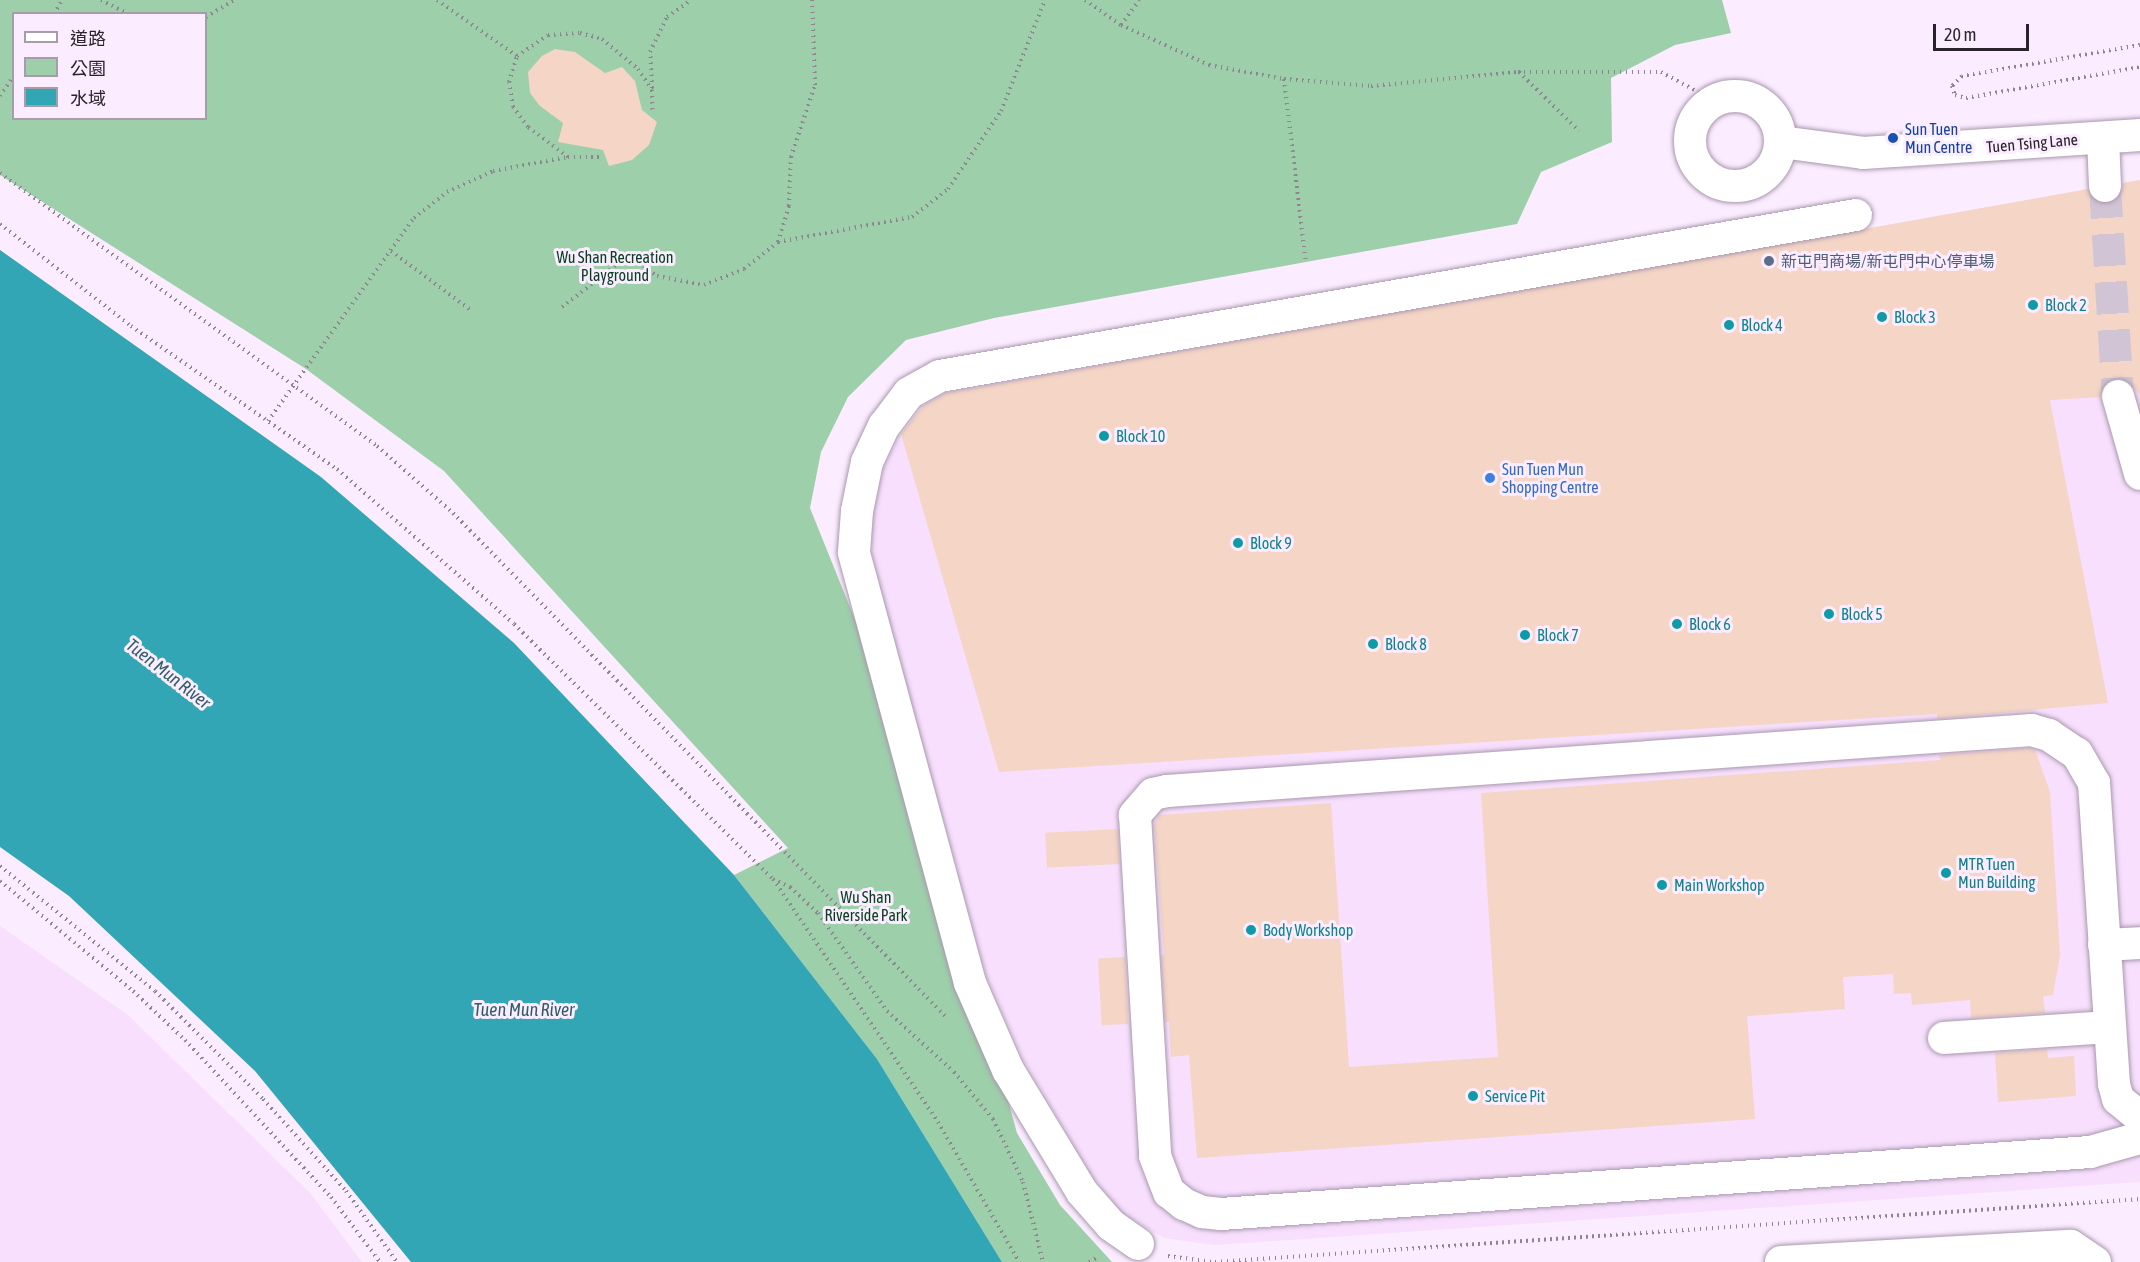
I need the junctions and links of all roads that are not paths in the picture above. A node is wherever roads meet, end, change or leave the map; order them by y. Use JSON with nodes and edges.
{"nodes":[{"id":1,"x":2140,"y":135,"type":"edge"},
{"id":2,"x":2103,"y":138,"type":"junction"},
{"id":3,"x":1781,"y":142,"type":"junction"},
{"id":4,"x":2105,"y":186,"type":"tunnel mouth"},
{"id":5,"x":1856,"y":215,"type":"dead end"},
{"id":6,"x":2118,"y":396,"type":"tunnel mouth"},
{"id":7,"x":2140,"y":474,"type":"edge"},
{"id":8,"x":2140,"y":942,"type":"edge"},
{"id":9,"x":2104,"y":945,"type":"junction"},
{"id":10,"x":2109,"y":1027,"type":"junction"},
{"id":11,"x":1944,"y":1038,"type":"dead end"},
{"id":12,"x":2140,"y":1117,"type":"edge"},
{"id":13,"x":2140,"y":1138,"type":"edge"},
{"id":14,"x":1138,"y":1244,"type":"road end"},
{"id":15,"x":1896,"y":1258,"type":"edge"},
{"id":16,"x":1781,"y":1262,"type":"edge"},
{"id":17,"x":2095,"y":1262,"type":"edge"}],
"edges":[{"from":1,"to":2,"type":"street","name":"Tuen Tsing Lane"},
{"from":2,"to":3,"type":"street","name":"Tuen Tsing Lane"},
{"from":2,"to":4,"type":"street"},
{"from":3,"to":3,"type":"street"},
{"from":5,"to":14,"type":"street"},
{"from":6,"to":7,"type":"street"},
{"from":8,"to":9,"type":"street"},
{"from":9,"to":10,"type":"street"},
{"from":9,"to":13,"type":"street"},
{"from":10,"to":11,"type":"street"},
{"from":10,"to":12,"type":"street"},
{"from":15,"to":16,"type":"street"},
{"from":15,"to":17,"type":"street"}]}
